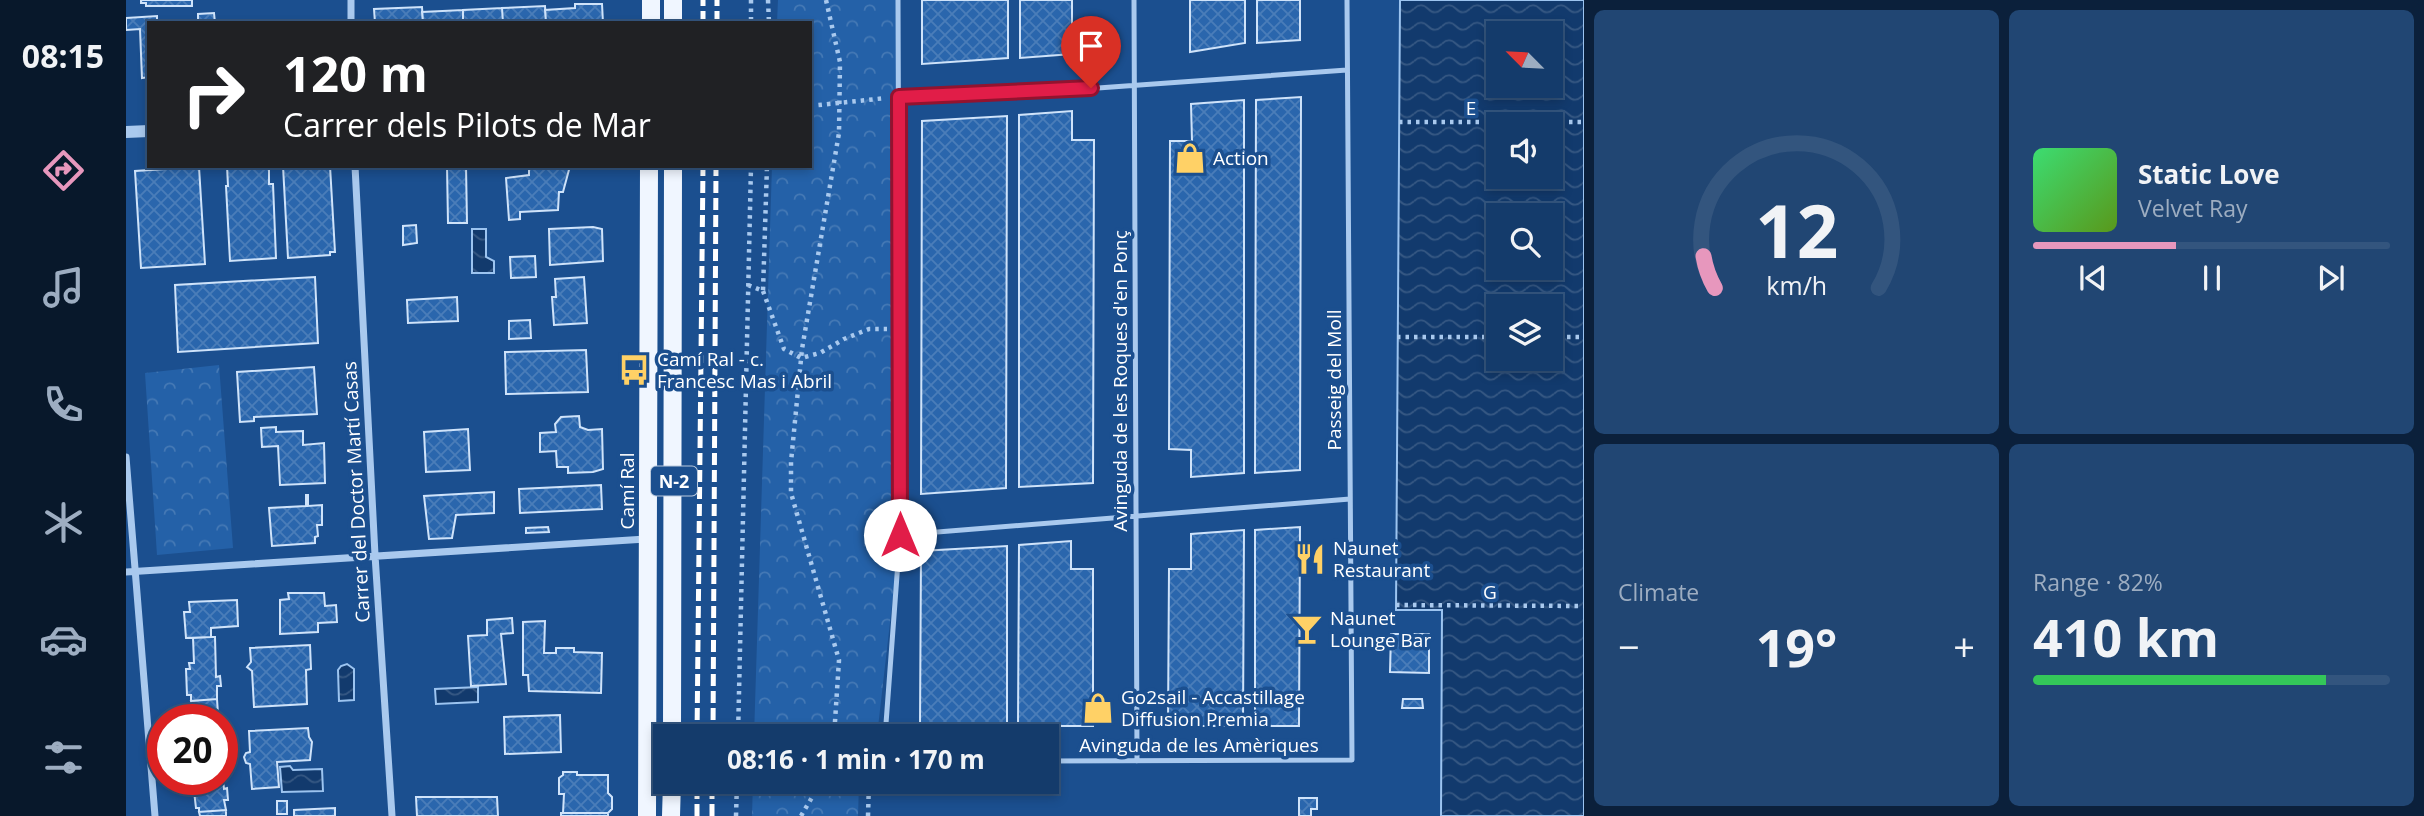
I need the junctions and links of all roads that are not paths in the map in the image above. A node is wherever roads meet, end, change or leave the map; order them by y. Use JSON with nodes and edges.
{"nodes":[{"id":1,"x":351,"y":0,"type":"edge"},
{"id":2,"x":651,"y":0,"type":"edge"},
{"id":3,"x":673,"y":0,"type":"edge"},
{"id":4,"x":898,"y":0,"type":"edge"},
{"id":5,"x":1134,"y":0,"type":"edge"},
{"id":6,"x":1347,"y":0,"type":"edge"},
{"id":7,"x":351,"y":21,"type":"edge"},
{"id":8,"x":651,"y":21,"type":"edge"},
{"id":9,"x":673,"y":21,"type":"edge"},
{"id":10,"x":1347,"y":70,"type":"junction"},
{"id":11,"x":1134,"y":85,"type":"junction"},
{"id":12,"x":899,"y":97,"type":"junction"},
{"id":13,"x":147,"y":131,"type":"edge"},
{"id":14,"x":126,"y":132,"type":"edge"},
{"id":15,"x":355,"y":168,"type":"edge"},
{"id":16,"x":649,"y":168,"type":"edge"},
{"id":17,"x":673,"y":168,"type":"edge"},
{"id":18,"x":126,"y":457,"type":"edge"},
{"id":19,"x":1350,"y":499,"type":"junction"},
{"id":20,"x":1136,"y":515,"type":"junction"},
{"id":21,"x":900,"y":535,"type":"junction"},
{"id":22,"x":648,"y":539,"type":"junction"},
{"id":23,"x":374,"y":555,"type":"junction"},
{"id":24,"x":136,"y":571,"type":"junction"},
{"id":25,"x":126,"y":572,"type":"edge"},
{"id":26,"x":672,"y":724,"type":"edge"},
{"id":27,"x":886,"y":724,"type":"edge"},
{"id":28,"x":1352,"y":760,"type":"joint"},
{"id":29,"x":1059,"y":761,"type":"edge"},
{"id":30,"x":1137,"y":761,"type":"junction"},
{"id":31,"x":672,"y":794,"type":"edge"},
{"id":32,"x":155,"y":816,"type":"edge"},
{"id":33,"x":392,"y":816,"type":"edge"},
{"id":34,"x":648,"y":816,"type":"edge"},
{"id":35,"x":671,"y":816,"type":"edge"}],
"edges":[{"from":1,"to":7,"type":"street"},
{"from":2,"to":8,"type":"main road"},
{"from":3,"to":9,"type":"main road"},
{"from":4,"to":12,"type":"lane"},
{"from":5,"to":11,"type":"lane","name":"Avinguda de les Roques d'en Ponç"},
{"from":6,"to":10,"type":"lane","name":"Passeig del Moll"},
{"from":10,"to":11,"type":"lane"},
{"from":10,"to":19,"type":"lane","name":"Passeig del Moll"},
{"from":11,"to":12,"type":"lane"},
{"from":11,"to":20,"type":"lane","name":"Avinguda de les Roques d'en Ponç"},
{"from":12,"to":21,"type":"lane"},
{"from":13,"to":14,"type":"street"},
{"from":15,"to":23,"type":"street","name":"Carrer del Doctor Martí Casas"},
{"from":16,"to":22,"type":"main road","name":"Camí Ral","number":"N-2"},
{"from":17,"to":26,"type":"main road","number":"N-2"},
{"from":18,"to":24,"type":"street"},
{"from":19,"to":20,"type":"lane"},
{"from":19,"to":28,"type":"lane","name":"Passeig del Moll"},
{"from":20,"to":21,"type":"lane"},
{"from":20,"to":30,"type":"lane","name":"Avinguda de les Roques d'en Ponç"},
{"from":21,"to":27,"type":"lane"},
{"from":22,"to":23,"type":"street"},
{"from":22,"to":34,"type":"main road","name":"Camí Ral","number":"N-2"},
{"from":23,"to":24,"type":"street"},
{"from":23,"to":33,"type":"street","name":"Carrer del Doctor Martí Casas"},
{"from":24,"to":25,"type":"street"},
{"from":24,"to":32,"type":"street"},
{"from":28,"to":30,"type":"lane","name":"Avinguda de les Amèriques"},
{"from":29,"to":30,"type":"lane","name":"Avinguda de les Amèriques"},
{"from":31,"to":35,"type":"main road"}]}
